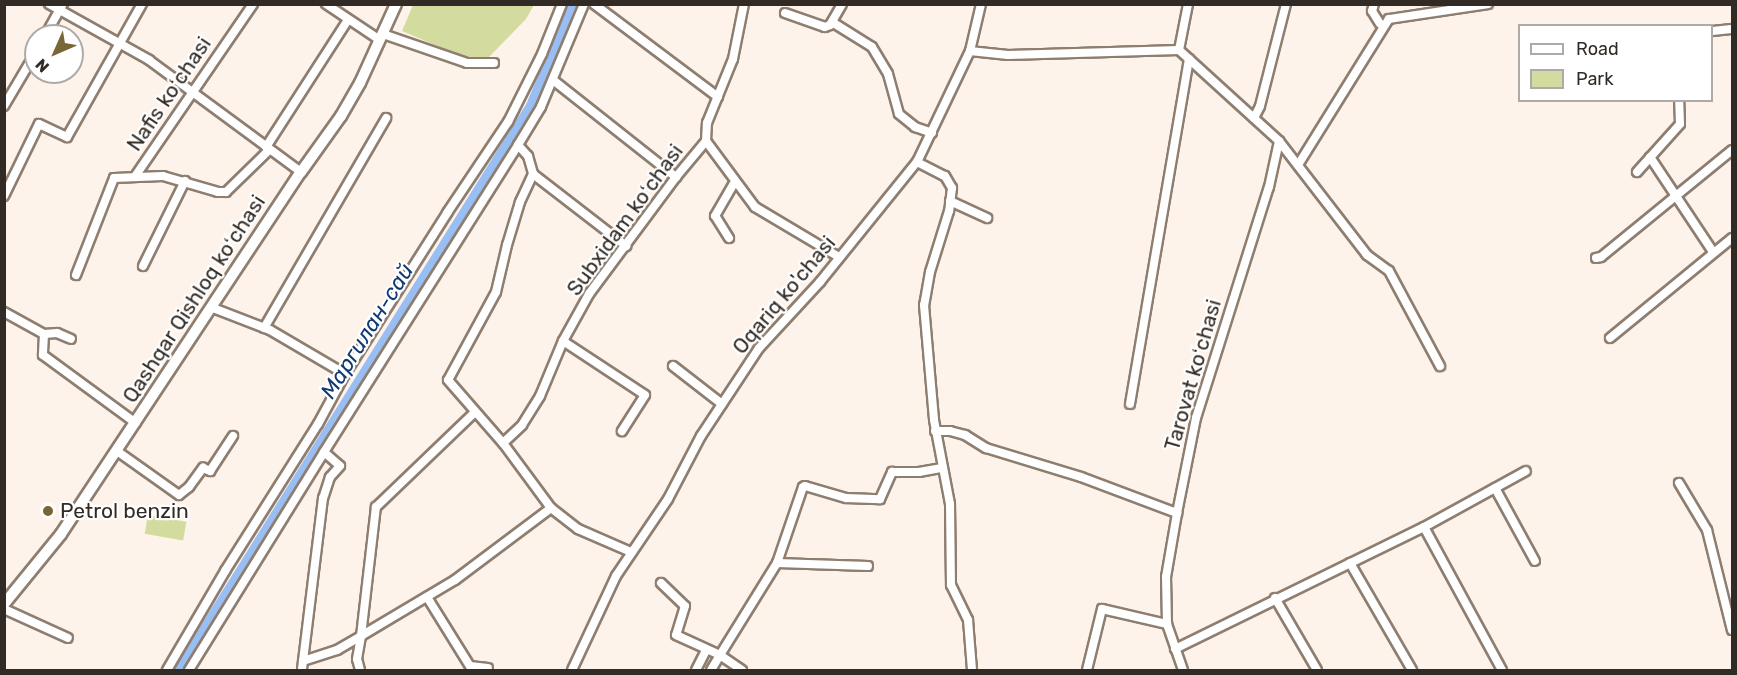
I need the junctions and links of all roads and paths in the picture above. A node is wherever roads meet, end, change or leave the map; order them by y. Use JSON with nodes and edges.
{"nodes":[{"id":1,"x":49,"y":4,"type":"edge"},
{"id":2,"x":142,"y":4,"type":"edge"},
{"id":3,"x":253,"y":4,"type":"edge"},
{"id":4,"x":326,"y":4,"type":"edge"},
{"id":5,"x":396,"y":4,"type":"edge"},
{"id":6,"x":562,"y":4,"type":"edge"},
{"id":7,"x":584,"y":4,"type":"edge"},
{"id":8,"x":594,"y":4,"type":"edge"},
{"id":9,"x":744,"y":4,"type":"edge"},
{"id":10,"x":981,"y":4,"type":"edge"},
{"id":11,"x":1188,"y":4,"type":"edge"},
{"id":12,"x":1286,"y":4,"type":"edge"},
{"id":13,"x":1374,"y":4,"type":"edge"},
{"id":14,"x":1488,"y":4,"type":"edge"},
{"id":15,"x":839,"y":5,"type":"edge"},
{"id":16,"x":61,"y":8,"type":"edge"},
{"id":17,"x":784,"y":13,"type":"dead end"},
{"id":18,"x":348,"y":20,"type":"junction"},
{"id":19,"x":832,"y":22,"type":"junction"},
{"id":20,"x":52,"y":24,"type":"edge"},
{"id":21,"x":1380,"y":24,"type":"dead end"},
{"id":22,"x":1732,"y":29,"type":"edge"},
{"id":23,"x":1713,"y":31,"type":"edge"},
{"id":24,"x":381,"y":37,"type":"junction"},
{"id":25,"x":120,"y":44,"type":"junction"},
{"id":26,"x":1179,"y":50,"type":"junction"},
{"id":27,"x":970,"y":51,"type":"junction"},
{"id":28,"x":1189,"y":59,"type":"junction"},
{"id":29,"x":494,"y":63,"type":"dead end"},
{"id":30,"x":24,"y":72,"type":"edge"},
{"id":31,"x":553,"y":80,"type":"junction"},
{"id":32,"x":193,"y":91,"type":"junction"},
{"id":33,"x":718,"y":97,"type":"junction"},
{"id":34,"x":1679,"y":102,"type":"edge"},
{"id":35,"x":4,"y":106,"type":"edge"},
{"id":36,"x":386,"y":118,"type":"dead end"},
{"id":37,"x":1254,"y":118,"type":"junction"},
{"id":38,"x":932,"y":133,"type":"junction"},
{"id":39,"x":706,"y":141,"type":"junction"},
{"id":40,"x":1279,"y":141,"type":"junction"},
{"id":41,"x":518,"y":145,"type":"junction"},
{"id":42,"x":267,"y":148,"type":"junction"},
{"id":43,"x":1732,"y":150,"type":"edge"},
{"id":44,"x":1650,"y":157,"type":"junction"},
{"id":45,"x":917,"y":162,"type":"junction"},
{"id":46,"x":1298,"y":165,"type":"junction"},
{"id":47,"x":301,"y":172,"type":"junction"},
{"id":48,"x":1637,"y":172,"type":"dead end"},
{"id":49,"x":533,"y":174,"type":"junction"},
{"id":50,"x":136,"y":175,"type":"junction"},
{"id":51,"x":676,"y":177,"type":"junction"},
{"id":52,"x":185,"y":181,"type":"junction"},
{"id":53,"x":735,"y":182,"type":"junction"},
{"id":54,"x":1675,"y":195,"type":"junction"},
{"id":55,"x":4,"y":196,"type":"edge"},
{"id":56,"x":950,"y":201,"type":"junction"},
{"id":57,"x":987,"y":218,"type":"dead end"},
{"id":58,"x":729,"y":238,"type":"dead end"},
{"id":59,"x":1732,"y":238,"type":"edge"},
{"id":60,"x":626,"y":246,"type":"junction"},
{"id":61,"x":1713,"y":252,"type":"junction"},
{"id":62,"x":840,"y":257,"type":"junction"},
{"id":63,"x":1596,"y":258,"type":"dead end"},
{"id":64,"x":143,"y":266,"type":"dead end"},
{"id":65,"x":76,"y":275,"type":"dead end"},
{"id":66,"x":213,"y":308,"type":"junction"},
{"id":67,"x":4,"y":312,"type":"edge"},
{"id":68,"x":264,"y":328,"type":"junction"},
{"id":69,"x":44,"y":334,"type":"junction"},
{"id":70,"x":1610,"y":338,"type":"dead end"},
{"id":71,"x":71,"y":339,"type":"dead end"},
{"id":72,"x":563,"y":341,"type":"junction"},
{"id":73,"x":673,"y":366,"type":"dead end"},
{"id":74,"x":1440,"y":366,"type":"dead end"},
{"id":75,"x":345,"y":374,"type":"junction"},
{"id":76,"x":722,"y":404,"type":"junction"},
{"id":77,"x":1130,"y":404,"type":"dead end"},
{"id":78,"x":475,"y":412,"type":"junction"},
{"id":79,"x":136,"y":423,"type":"junction"},
{"id":80,"x":622,"y":431,"type":"dead end"},
{"id":81,"x":935,"y":431,"type":"junction"},
{"id":82,"x":233,"y":436,"type":"dead end"},
{"id":83,"x":503,"y":443,"type":"junction"},
{"id":84,"x":117,"y":451,"type":"junction"},
{"id":85,"x":324,"y":452,"type":"junction"},
{"id":86,"x":941,"y":468,"type":"junction"},
{"id":87,"x":1526,"y":471,"type":"dead end"},
{"id":88,"x":1678,"y":483,"type":"dead end"},
{"id":89,"x":1495,"y":488,"type":"junction"},
{"id":90,"x":551,"y":508,"type":"junction"},
{"id":91,"x":1177,"y":513,"type":"junction"},
{"id":92,"x":1424,"y":527,"type":"junction"},
{"id":93,"x":631,"y":552,"type":"junction"},
{"id":94,"x":1535,"y":561,"type":"dead end"},
{"id":95,"x":777,"y":563,"type":"junction"},
{"id":96,"x":1350,"y":563,"type":"junction"},
{"id":97,"x":868,"y":566,"type":"dead end"},
{"id":98,"x":661,"y":583,"type":"dead end"},
{"id":99,"x":427,"y":597,"type":"junction"},
{"id":100,"x":1275,"y":598,"type":"junction"},
{"id":101,"x":4,"y":603,"type":"edge"},
{"id":102,"x":4,"y":609,"type":"edge"},
{"id":103,"x":1167,"y":624,"type":"junction"},
{"id":104,"x":1732,"y":630,"type":"edge"},
{"id":105,"x":361,"y":636,"type":"junction"},
{"id":106,"x":68,"y":638,"type":"dead end"},
{"id":107,"x":1175,"y":649,"type":"junction"},
{"id":108,"x":706,"y":650,"type":"junction"},
{"id":109,"x":720,"y":655,"type":"junction"},
{"id":110,"x":303,"y":661,"type":"junction"},
{"id":111,"x":488,"y":668,"type":"dead end"},
{"id":112,"x":167,"y":670,"type":"edge"},
{"id":113,"x":189,"y":670,"type":"edge"},
{"id":114,"x":302,"y":670,"type":"edge"},
{"id":115,"x":360,"y":670,"type":"edge"},
{"id":116,"x":572,"y":670,"type":"edge"},
{"id":117,"x":696,"y":670,"type":"edge"},
{"id":118,"x":711,"y":670,"type":"edge"},
{"id":119,"x":742,"y":670,"type":"edge"},
{"id":120,"x":972,"y":670,"type":"edge"},
{"id":121,"x":1087,"y":670,"type":"edge"},
{"id":122,"x":1183,"y":670,"type":"edge"},
{"id":123,"x":1317,"y":670,"type":"edge"},
{"id":124,"x":1412,"y":670,"type":"edge"},
{"id":125,"x":1502,"y":670,"type":"edge"}],
"edges":[{"from":1,"to":16,"type":"street"},
{"from":2,"to":25,"type":"street"},
{"from":3,"to":32,"type":"street","name":"Nafis koʻchasi"},
{"from":4,"to":18,"type":"street"},
{"from":5,"to":24,"type":"main road","name":"Qashqar Qishloq koʻchasi"},
{"from":6,"to":75,"type":"street"},
{"from":7,"to":31,"type":"street"},
{"from":8,"to":33,"type":"street"},
{"from":9,"to":33,"type":"street","name":"Subxidam koʻchasi"},
{"from":10,"to":27,"type":"street","name":"Oqariq ko'chasi"},
{"from":11,"to":26,"type":"street"},
{"from":12,"to":37,"type":"street"},
{"from":13,"to":21,"type":"street"},
{"from":14,"to":46,"type":"street"},
{"from":15,"to":19,"type":"street"},
{"from":16,"to":20,"type":"street"},
{"from":16,"to":25,"type":"street"},
{"from":17,"to":19,"type":"street"},
{"from":18,"to":24,"type":"street"},
{"from":18,"to":42,"type":"street"},
{"from":19,"to":38,"type":"street"},
{"from":22,"to":23,"type":"street"},
{"from":24,"to":29,"type":"street"},
{"from":24,"to":47,"type":"main road","name":"Qashqar Qishloq koʻchasi"},
{"from":25,"to":32,"type":"street"},
{"from":25,"to":55,"type":"street"},
{"from":26,"to":27,"type":"street"},
{"from":26,"to":28,"type":"street"},
{"from":27,"to":38,"type":"street","name":"Oqariq ko'chasi"},
{"from":28,"to":37,"type":"street"},
{"from":28,"to":77,"type":"street"},
{"from":30,"to":35,"type":"street"},
{"from":31,"to":41,"type":"street"},
{"from":31,"to":51,"type":"street"},
{"from":32,"to":42,"type":"street"},
{"from":32,"to":50,"type":"street","name":"Nafis koʻchasi"},
{"from":33,"to":39,"type":"street","name":"Subxidam koʻchasi"},
{"from":34,"to":44,"type":"street"},
{"from":36,"to":68,"type":"street"},
{"from":37,"to":40,"type":"street"},
{"from":38,"to":45,"type":"street","name":"Oqariq ko'chasi"},
{"from":39,"to":51,"type":"street","name":"Subxidam koʻchasi"},
{"from":39,"to":53,"type":"street"},
{"from":40,"to":46,"type":"street"},
{"from":40,"to":91,"type":"street","name":"Tarovat koʻchasi"},
{"from":41,"to":49,"type":"street"},
{"from":41,"to":85,"type":"street"},
{"from":42,"to":47,"type":"street"},
{"from":42,"to":52,"type":"street"},
{"from":43,"to":54,"type":"street"},
{"from":44,"to":48,"type":"street"},
{"from":44,"to":54,"type":"street"},
{"from":45,"to":56,"type":"street"},
{"from":45,"to":62,"type":"street","name":"Oqariq ko'chasi"},
{"from":46,"to":74,"type":"street"},
{"from":47,"to":66,"type":"main road","name":"Qashqar Qishloq koʻchasi"},
{"from":49,"to":60,"type":"street"},
{"from":49,"to":78,"type":"street"},
{"from":50,"to":52,"type":"street"},
{"from":50,"to":65,"type":"street"},
{"from":51,"to":60,"type":"street","name":"Subxidam koʻchasi"},
{"from":52,"to":64,"type":"street"},
{"from":53,"to":58,"type":"street"},
{"from":53,"to":62,"type":"street"},
{"from":54,"to":61,"type":"street"},
{"from":54,"to":63,"type":"street"},
{"from":56,"to":57,"type":"street"},
{"from":56,"to":81,"type":"street"},
{"from":59,"to":61,"type":"street"},
{"from":60,"to":72,"type":"street","name":"Subxidam koʻchasi"},
{"from":61,"to":70,"type":"street"},
{"from":62,"to":76,"type":"street","name":"Oqariq ko'chasi"},
{"from":66,"to":68,"type":"street"},
{"from":66,"to":79,"type":"main road","name":"Qashqar Qishloq koʻchasi"},
{"from":67,"to":69,"type":"street"},
{"from":68,"to":75,"type":"street"},
{"from":69,"to":71,"type":"street"},
{"from":69,"to":79,"type":"street"},
{"from":72,"to":80,"type":"street"},
{"from":72,"to":83,"type":"street","name":"Subxidam koʻchasi"},
{"from":73,"to":76,"type":"street"},
{"from":75,"to":112,"type":"street"},
{"from":76,"to":93,"type":"street","name":"Oqariq ko'chasi"},
{"from":78,"to":83,"type":"street"},
{"from":78,"to":105,"type":"street"},
{"from":79,"to":84,"type":"main road","name":"Qashqar Qishloq koʻchasi"},
{"from":81,"to":86,"type":"street"},
{"from":81,"to":91,"type":"street"},
{"from":82,"to":84,"type":"street"},
{"from":83,"to":90,"type":"street"},
{"from":84,"to":101,"type":"main road","name":"Qashqar Qishloq koʻchasi"},
{"from":85,"to":110,"type":"street"},
{"from":85,"to":113,"type":"street"},
{"from":86,"to":95,"type":"street"},
{"from":86,"to":120,"type":"street"},
{"from":87,"to":89,"type":"street"},
{"from":88,"to":104,"type":"street"},
{"from":89,"to":92,"type":"street"},
{"from":89,"to":94,"type":"street"},
{"from":90,"to":93,"type":"street"},
{"from":90,"to":99,"type":"street"},
{"from":91,"to":103,"type":"street","name":"Tarovat koʻchasi"},
{"from":92,"to":96,"type":"street"},
{"from":92,"to":125,"type":"street"},
{"from":93,"to":116,"type":"street","name":"Oqariq ko'chasi"},
{"from":95,"to":97,"type":"street"},
{"from":95,"to":109,"type":"street"},
{"from":96,"to":100,"type":"street"},
{"from":96,"to":124,"type":"street"},
{"from":98,"to":108,"type":"street"},
{"from":99,"to":105,"type":"street"},
{"from":99,"to":111,"type":"street"},
{"from":100,"to":107,"type":"street"},
{"from":100,"to":123,"type":"street"},
{"from":102,"to":106,"type":"street"},
{"from":103,"to":107,"type":"street","name":"Tarovat koʻchasi"},
{"from":103,"to":121,"type":"street"},
{"from":105,"to":110,"type":"street"},
{"from":105,"to":115,"type":"street"},
{"from":107,"to":122,"type":"street","name":"Tarovat koʻchasi"},
{"from":108,"to":109,"type":"street"},
{"from":108,"to":117,"type":"street"},
{"from":109,"to":118,"type":"street"},
{"from":109,"to":119,"type":"street"},
{"from":110,"to":114,"type":"street"}]}
